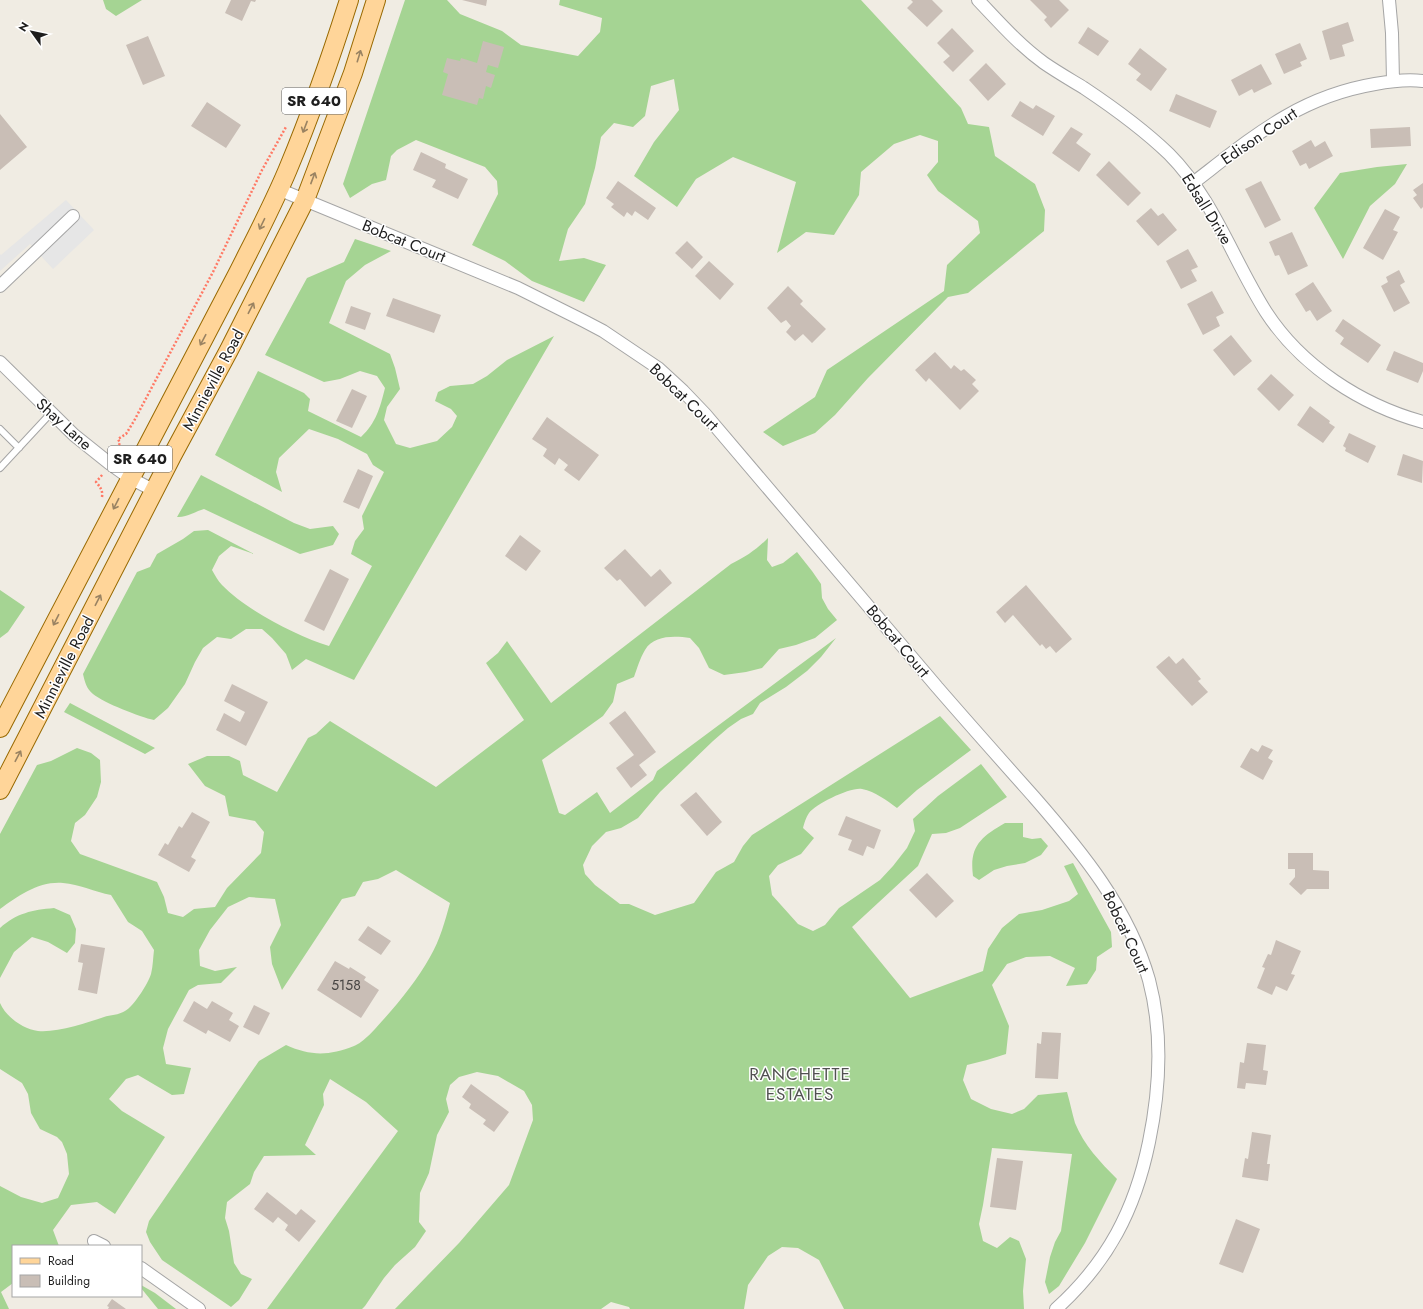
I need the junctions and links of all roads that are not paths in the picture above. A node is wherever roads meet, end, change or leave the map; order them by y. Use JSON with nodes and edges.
{"nodes":[{"id":1,"x":349,"y":0,"type":"edge"},
{"id":2,"x":376,"y":0,"type":"edge"},
{"id":3,"x":978,"y":0,"type":"edge"},
{"id":4,"x":1389,"y":0,"type":"edge"},
{"id":5,"x":1393,"y":81,"type":"junction"},
{"id":6,"x":1423,"y":81,"type":"edge"},
{"id":7,"x":1193,"y":183,"type":"junction"},
{"id":8,"x":278,"y":189,"type":"junction"},
{"id":9,"x":305,"y":200,"type":"junction"},
{"id":10,"x":73,"y":216,"type":"dead end"},
{"id":11,"x":0,"y":286,"type":"edge"},
{"id":12,"x":0,"y":362,"type":"edge"},
{"id":13,"x":51,"y":413,"type":"junction"},
{"id":14,"x":1423,"y":422,"type":"edge"},
{"id":15,"x":0,"y":429,"type":"edge"},
{"id":16,"x":19,"y":448,"type":"junction"},
{"id":17,"x":0,"y":468,"type":"edge"},
{"id":18,"x":130,"y":478,"type":"junction"},
{"id":19,"x":155,"y":491,"type":"junction"},
{"id":20,"x":0,"y":728,"type":"edge"},
{"id":21,"x":0,"y":790,"type":"edge"},
{"id":22,"x":142,"y":1269,"type":"edge"},
{"id":23,"x":199,"y":1309,"type":"edge"},
{"id":24,"x":1056,"y":1309,"type":"edge"}],
"edges":[{"from":1,"to":8,"type":"main road","name":"Minnieville Road","number":"SR 640","one_way":true},
{"from":9,"to":2,"type":"main road","name":"Minnieville Road","number":"SR 640","one_way":true},
{"from":3,"to":7,"type":"street","name":"Edsall Drive"},
{"from":4,"to":5,"type":"street"},
{"from":5,"to":6,"type":"street","name":"Edison Court"},
{"from":5,"to":7,"type":"street","name":"Edison Court"},
{"from":7,"to":14,"type":"street","name":"Edsall Drive"},
{"from":8,"to":9,"type":"street","name":"Bobcat Court"},
{"from":8,"to":18,"type":"main road","name":"Minnieville Road","number":"SR 640","one_way":true},
{"from":19,"to":9,"type":"main road","name":"Minnieville Road","number":"SR 640","one_way":true},
{"from":9,"to":24,"type":"street","name":"Bobcat Court"},
{"from":10,"to":11,"type":"street"},
{"from":12,"to":13,"type":"street","name":"Shay Lane"},
{"from":13,"to":16,"type":"lane"},
{"from":13,"to":18,"type":"street","name":"Shay Lane"},
{"from":15,"to":16,"type":"lane"},
{"from":16,"to":17,"type":"lane"},
{"from":18,"to":19,"type":"street","name":"Shay Lane"},
{"from":18,"to":20,"type":"main road","name":"Minnieville Road","number":"SR 640","one_way":true},
{"from":21,"to":19,"type":"main road","name":"Minnieville Road","number":"SR 640","one_way":true},
{"from":22,"to":23,"type":"street"}]}
